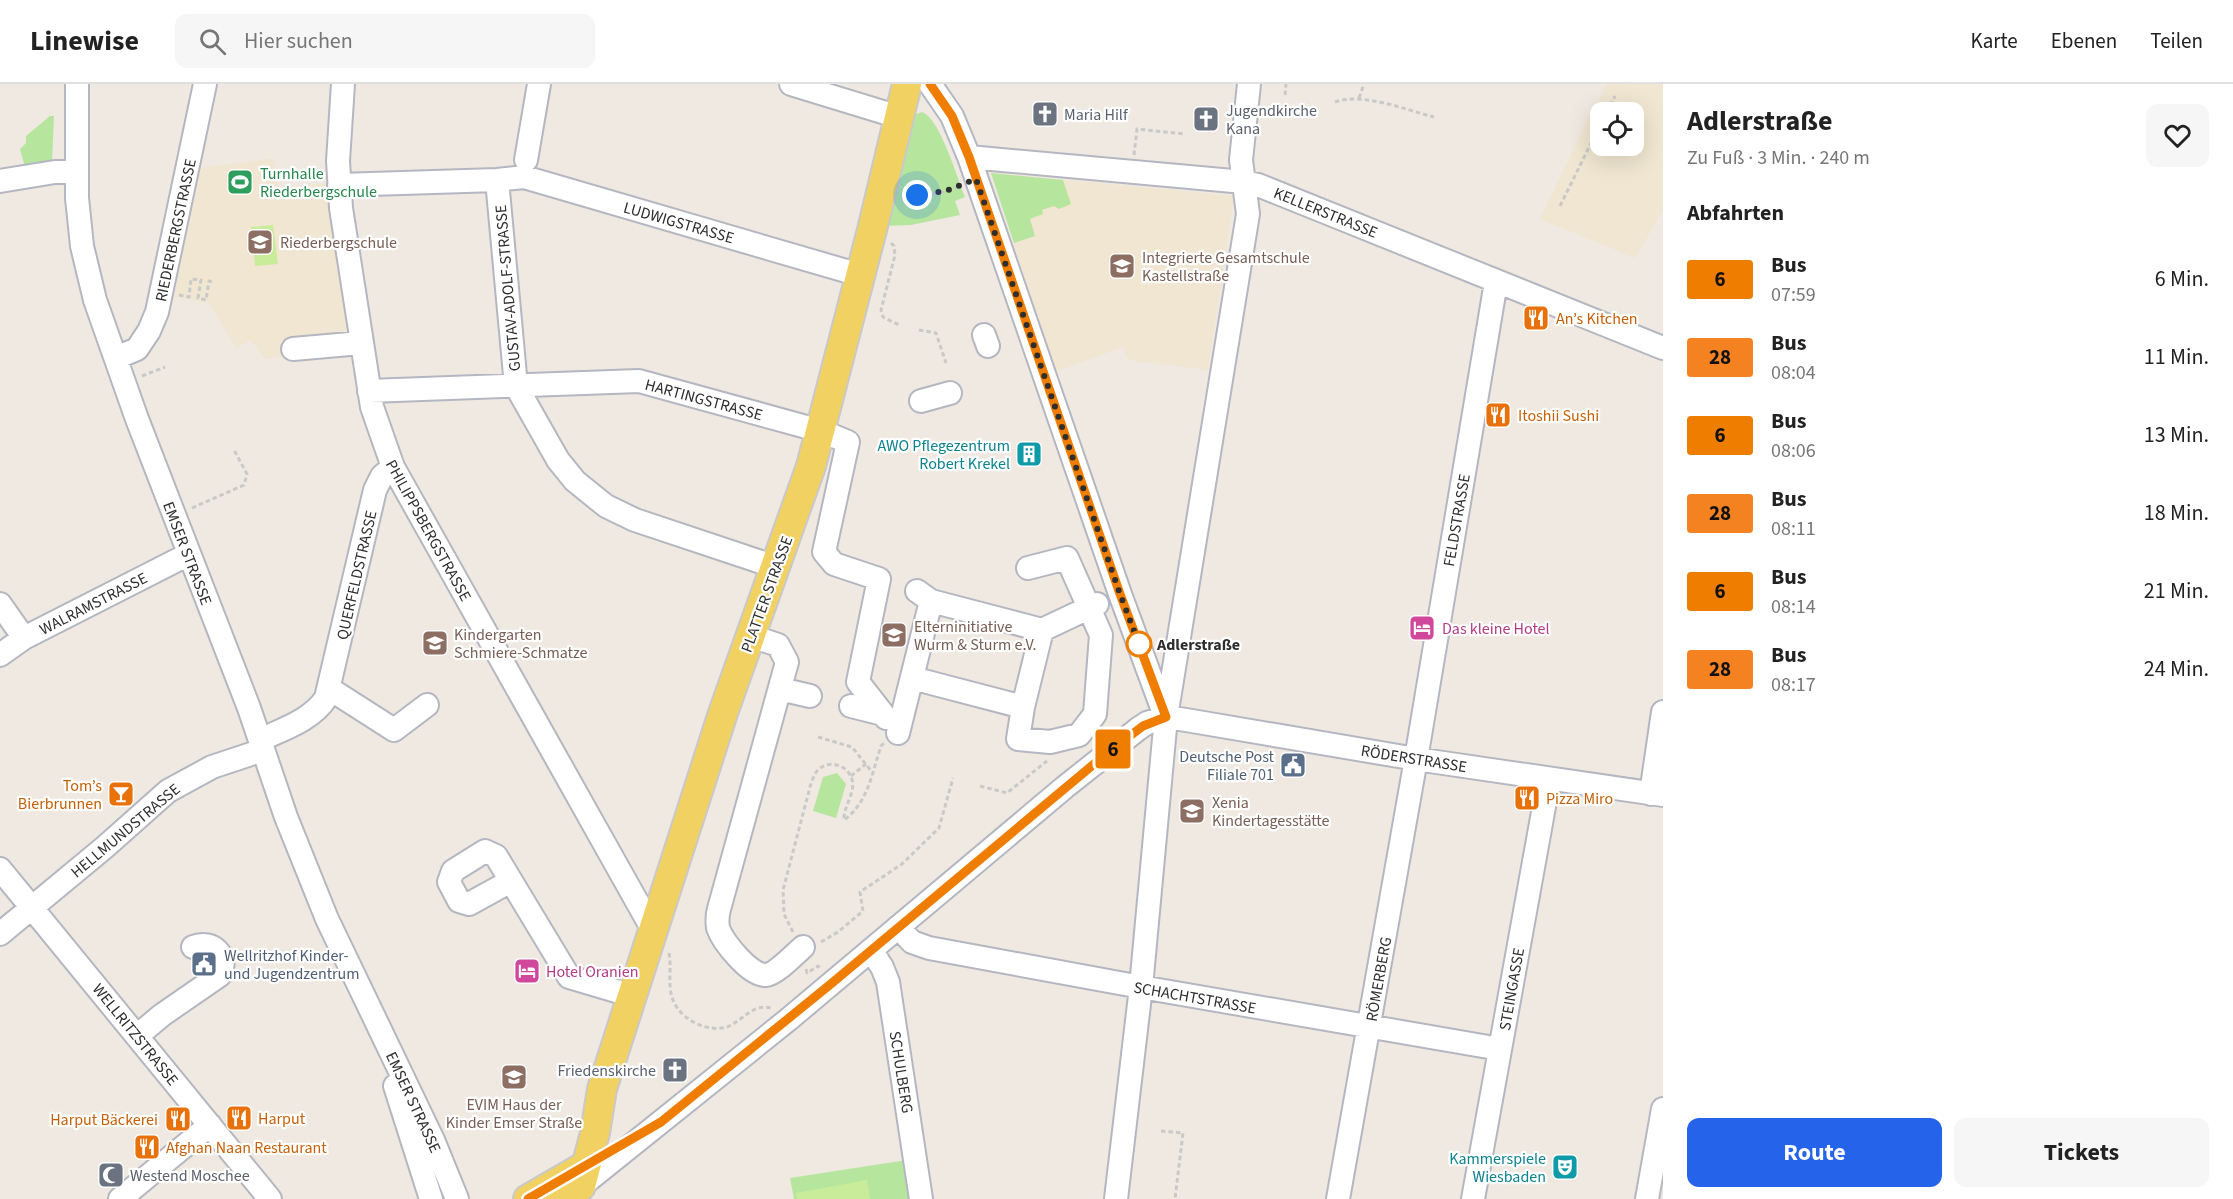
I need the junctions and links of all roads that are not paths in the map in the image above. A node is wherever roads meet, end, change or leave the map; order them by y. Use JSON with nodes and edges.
{"nodes":[{"id":1,"x":77,"y":84,"type":"edge"},
{"id":2,"x":205,"y":84,"type":"edge"},
{"id":3,"x":343,"y":84,"type":"edge"},
{"id":4,"x":538,"y":84,"type":"edge"},
{"id":5,"x":791,"y":84,"type":"edge"},
{"id":6,"x":907,"y":84,"type":"edge"},
{"id":7,"x":930,"y":84,"type":"edge"},
{"id":8,"x":1249,"y":84,"type":"edge"},
{"id":9,"x":899,"y":117,"type":"junction"},
{"id":10,"x":969,"y":157,"type":"junction"},
{"id":11,"x":526,"y":160,"type":"dead end"},
{"id":12,"x":76,"y":172,"type":"junction"},
{"id":13,"x":497,"y":180,"type":"junction"},
{"id":14,"x":0,"y":181,"type":"edge"},
{"id":15,"x":1244,"y":182,"type":"junction"},
{"id":16,"x":339,"y":185,"type":"junction"},
{"id":17,"x":860,"y":275,"type":"junction"},
{"id":18,"x":1496,"y":282,"type":"junction"},
{"id":19,"x":361,"y":343,"type":"junction"},
{"id":20,"x":1663,"y":348,"type":"edge"},
{"id":21,"x":293,"y":349,"type":"dead end"},
{"id":22,"x":116,"y":358,"type":"junction"},
{"id":23,"x":516,"y":386,"type":"junction"},
{"id":24,"x":369,"y":391,"type":"junction"},
{"id":25,"x":950,"y":393,"type":"dead end"},
{"id":26,"x":921,"y":401,"type":"dead end"},
{"id":27,"x":821,"y":431,"type":"junction"},
{"id":28,"x":393,"y":467,"type":"junction"},
{"id":29,"x":189,"y":554,"type":"junction"},
{"id":30,"x":776,"y":567,"type":"junction"},
{"id":31,"x":1028,"y":568,"type":"dead end"},
{"id":32,"x":0,"y":604,"type":"edge"},
{"id":33,"x":1093,"y":606,"type":"junction"},
{"id":34,"x":1042,"y":630,"type":"junction"},
{"id":35,"x":751,"y":636,"type":"junction"},
{"id":36,"x":24,"y":638,"type":"junction"},
{"id":37,"x":0,"y":655,"type":"edge"},
{"id":38,"x":912,"y":678,"type":"junction"},
{"id":39,"x":330,"y":689,"type":"junction"},
{"id":40,"x":780,"y":689,"type":"junction"},
{"id":41,"x":810,"y":696,"type":"dead end"},
{"id":42,"x":427,"y":705,"type":"dead end"},
{"id":43,"x":852,"y":706,"type":"dead end"},
{"id":44,"x":1023,"y":707,"type":"junction"},
{"id":45,"x":1663,"y":712,"type":"edge"},
{"id":46,"x":883,"y":714,"type":"junction"},
{"id":47,"x":1166,"y":717,"type":"junction"},
{"id":48,"x":261,"y":745,"type":"junction"},
{"id":49,"x":1416,"y":759,"type":"junction"},
{"id":50,"x":1549,"y":779,"type":"junction"},
{"id":51,"x":1657,"y":795,"type":"edge"},
{"id":52,"x":0,"y":869,"type":"edge"},
{"id":53,"x":511,"y":880,"type":"dead end"},
{"id":54,"x":32,"y":907,"type":"junction"},
{"id":55,"x":898,"y":927,"type":"junction"},
{"id":56,"x":654,"y":932,"type":"junction"},
{"id":57,"x":0,"y":934,"type":"edge"},
{"id":58,"x":803,"y":941,"type":"road end"},
{"id":59,"x":193,"y":946,"type":"dead end"},
{"id":60,"x":871,"y":950,"type":"junction"},
{"id":61,"x":1141,"y":987,"type":"junction"},
{"id":62,"x":633,"y":996,"type":"junction"},
{"id":63,"x":367,"y":1005,"type":"junction"},
{"id":64,"x":1370,"y":1027,"type":"junction"},
{"id":65,"x":137,"y":1036,"type":"junction"},
{"id":66,"x":1500,"y":1049,"type":"junction"},
{"id":67,"x":1663,"y":1109,"type":"edge"},
{"id":68,"x":210,"y":1125,"type":"junction"},
{"id":69,"x":577,"y":1180,"type":"edge"},
{"id":70,"x":460,"y":1197,"type":"edge"},
{"id":71,"x":120,"y":1199,"type":"edge"},
{"id":72,"x":270,"y":1199,"type":"edge"},
{"id":73,"x":430,"y":1199,"type":"edge"},
{"id":74,"x":528,"y":1199,"type":"edge"},
{"id":75,"x":921,"y":1199,"type":"edge"},
{"id":76,"x":1116,"y":1199,"type":"edge"},
{"id":77,"x":1338,"y":1199,"type":"edge"},
{"id":78,"x":1473,"y":1199,"type":"edge"},
{"id":79,"x":1647,"y":1199,"type":"edge"}],
"edges":[{"from":1,"to":12,"type":"street","name":"EMSER STRASSE"},
{"from":2,"to":22,"type":"street","name":"RIEDERBERGSTRASSE"},
{"from":3,"to":16,"type":"street","name":"PHILIPPSBERGSTRASSE"},
{"from":4,"to":11,"type":"street"},
{"from":5,"to":9,"type":"street"},
{"from":6,"to":9,"type":"main road","name":"PLATTER STRASSE"},
{"from":7,"to":10,"type":"street"},
{"from":8,"to":15,"type":"street"},
{"from":9,"to":17,"type":"main road","name":"PLATTER STRASSE"},
{"from":10,"to":15,"type":"street","name":"KELLERSTRASSE"},
{"from":10,"to":47,"type":"street"},
{"from":12,"to":14,"type":"street"},
{"from":12,"to":22,"type":"street","name":"EMSER STRASSE"},
{"from":13,"to":16,"type":"street","name":"LUDWIGSTRASSE"},
{"from":13,"to":17,"type":"street","name":"LUDWIGSTRASSE"},
{"from":13,"to":23,"type":"street","name":"GUSTAV-ADOLF-STRASSE"},
{"from":15,"to":18,"type":"street","name":"KELLERSTRASSE"},
{"from":15,"to":47,"type":"street"},
{"from":16,"to":19,"type":"street","name":"PHILIPPSBERGSTRASSE"},
{"from":17,"to":27,"type":"main road","name":"PLATTER STRASSE"},
{"from":18,"to":20,"type":"street","name":"KELLERSTRASSE"},
{"from":18,"to":49,"type":"street","name":"FELDSTRASSE"},
{"from":19,"to":21,"type":"street"},
{"from":19,"to":24,"type":"street","name":"PHILIPPSBERGSTRASSE"},
{"from":22,"to":29,"type":"street","name":"EMSER STRASSE"},
{"from":23,"to":24,"type":"street","name":"HARTINGSTRASSE"},
{"from":23,"to":27,"type":"street","name":"HARTINGSTRASSE"},
{"from":23,"to":30,"type":"street","name":"GUSTAV-ADOLF-STRASSE"},
{"from":24,"to":28,"type":"street","name":"PHILIPPSBERGSTRASSE"},
{"from":25,"to":26,"type":"street"},
{"from":27,"to":30,"type":"main road","name":"PLATTER STRASSE"},
{"from":27,"to":46,"type":"street","name":"HARTINGSTRASSE"},
{"from":28,"to":39,"type":"street","name":"QUERFELDSTRASSE"},
{"from":28,"to":56,"type":"street","name":"PHILIPPSBERGSTRASSE"},
{"from":29,"to":36,"type":"street","name":"WALRAMSTRASSE"},
{"from":29,"to":48,"type":"street","name":"EMSER STRASSE"},
{"from":30,"to":35,"type":"main road","name":"PLATTER STRASSE"},
{"from":31,"to":33,"type":"street"},
{"from":32,"to":36,"type":"street"},
{"from":33,"to":34,"type":"street"},
{"from":33,"to":44,"type":"street"},
{"from":34,"to":38,"type":"street"},
{"from":34,"to":44,"type":"street"},
{"from":35,"to":40,"type":"street"},
{"from":35,"to":56,"type":"main road","name":"PLATTER STRASSE"},
{"from":36,"to":37,"type":"street","name":"WALRAMSTRASSE"},
{"from":38,"to":44,"type":"street"},
{"from":38,"to":46,"type":"street"},
{"from":39,"to":42,"type":"street"},
{"from":39,"to":48,"type":"street","name":"QUERFELDSTRASSE"},
{"from":40,"to":41,"type":"street"},
{"from":40,"to":58,"type":"street"},
{"from":43,"to":46,"type":"street"},
{"from":45,"to":51,"type":"street"},
{"from":47,"to":49,"type":"street","name":"RÖDERSTRASSE"},
{"from":47,"to":55,"type":"street"},
{"from":47,"to":61,"type":"street"},
{"from":48,"to":54,"type":"street","name":"HELLMUNDSTRASSE"},
{"from":48,"to":63,"type":"street","name":"EMSER STRASSE"},
{"from":49,"to":50,"type":"street","name":"RÖDERSTRASSE"},
{"from":49,"to":64,"type":"street","name":"RÖMERBERG"},
{"from":50,"to":51,"type":"street","name":"RÖDERSTRASSE"},
{"from":50,"to":66,"type":"street","name":"STEINGASSE"},
{"from":52,"to":54,"type":"street","name":"WELLRITZSTRASSE"},
{"from":53,"to":62,"type":"street"},
{"from":54,"to":57,"type":"street","name":"HELLMUNDSTRASSE"},
{"from":54,"to":65,"type":"street","name":"WELLRITZSTRASSE"},
{"from":55,"to":60,"type":"street"},
{"from":55,"to":61,"type":"street","name":"SCHACHTSTRASSE"},
{"from":56,"to":62,"type":"main road","name":"PLATTER STRASSE"},
{"from":59,"to":65,"type":"street"},
{"from":60,"to":69,"type":"street"},
{"from":60,"to":75,"type":"street","name":"SCHULBERG"},
{"from":61,"to":64,"type":"street","name":"SCHACHTSTRASSE"},
{"from":61,"to":76,"type":"street"},
{"from":62,"to":69,"type":"main road","name":"PLATTER STRASSE"},
{"from":63,"to":70,"type":"street","name":"EMSER STRASSE"},
{"from":63,"to":73,"type":"street","name":"EMSER STRASSE"},
{"from":64,"to":66,"type":"street","name":"SCHACHTSTRASSE"},
{"from":64,"to":77,"type":"street","name":"RÖMERBERG"},
{"from":65,"to":68,"type":"street","name":"WELLRITZSTRASSE"},
{"from":66,"to":78,"type":"street","name":"STEINGASSE"},
{"from":67,"to":79,"type":"street"},
{"from":68,"to":71,"type":"street"},
{"from":68,"to":72,"type":"street","name":"WELLRITZSTRASSE"},
{"from":69,"to":74,"type":"main road"}]}
